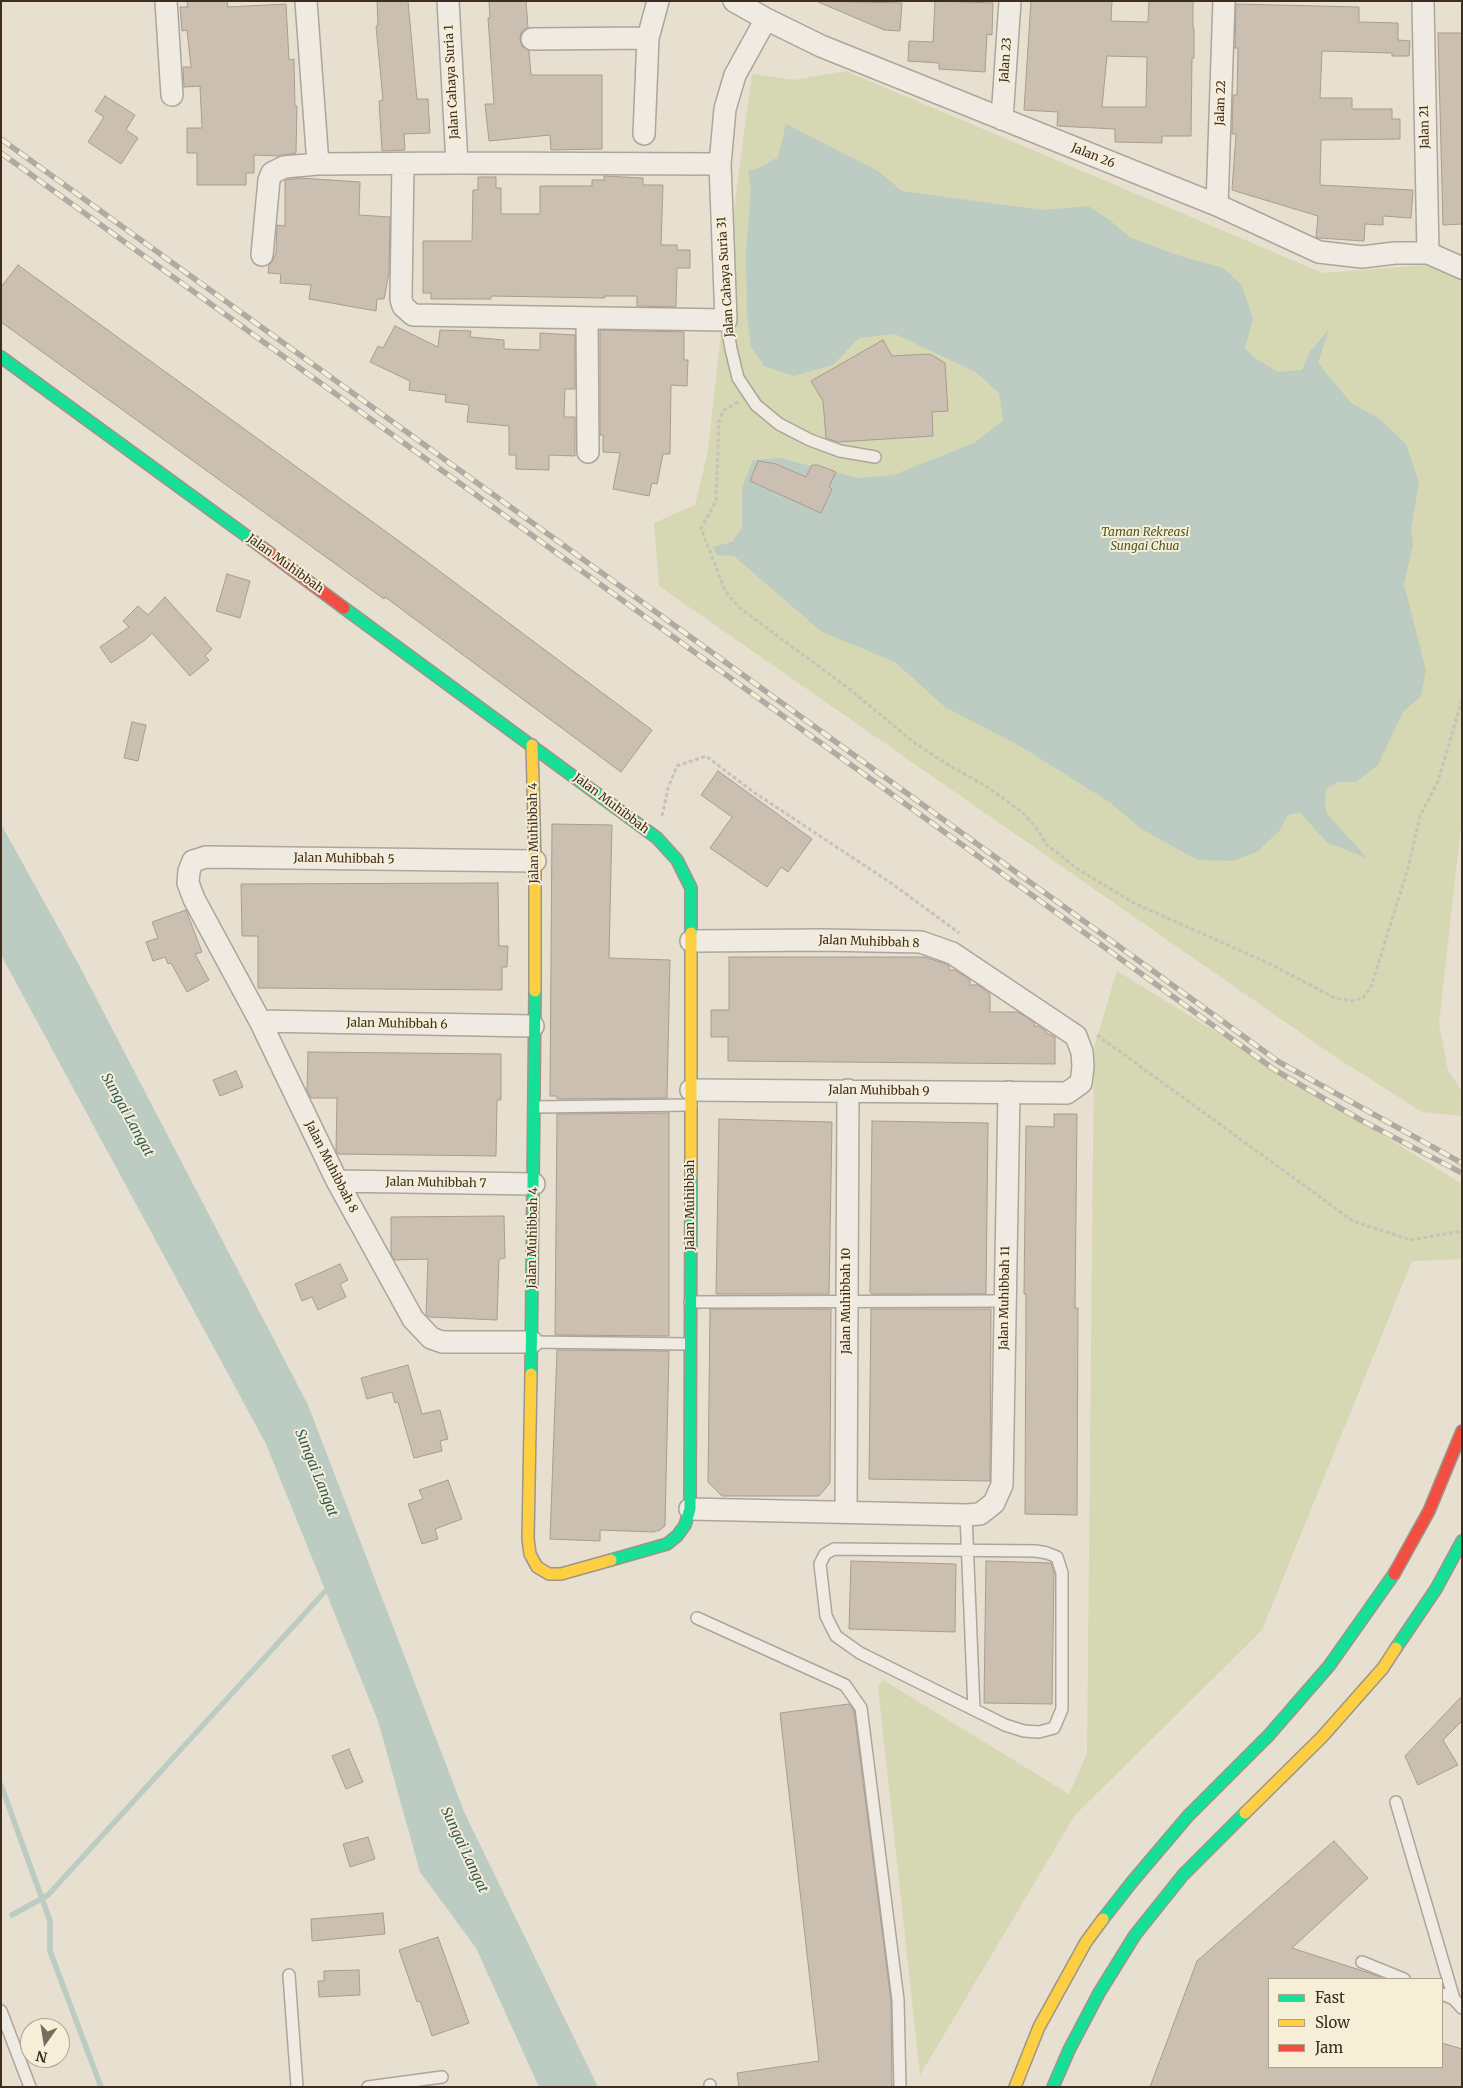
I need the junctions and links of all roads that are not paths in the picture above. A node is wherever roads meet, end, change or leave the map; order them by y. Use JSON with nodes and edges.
{"nodes":[{"id":1,"x":166,"y":1,"type":"edge"},
{"id":2,"x":306,"y":1,"type":"edge"},
{"id":3,"x":448,"y":1,"type":"edge"},
{"id":4,"x":658,"y":1,"type":"edge"},
{"id":5,"x":734,"y":1,"type":"edge"},
{"id":6,"x":1010,"y":1,"type":"edge"},
{"id":7,"x":1224,"y":1,"type":"edge"},
{"id":8,"x":1422,"y":1,"type":"edge"},
{"id":9,"x":766,"y":19,"type":"junction"},
{"id":10,"x":648,"y":38,"type":"junction"},
{"id":11,"x":532,"y":39,"type":"dead end"},
{"id":12,"x":172,"y":95,"type":"dead end"},
{"id":13,"x":1002,"y":119,"type":"junction"},
{"id":14,"x":644,"y":134,"type":"dead end"},
{"id":15,"x":457,"y":163,"type":"junction"},
{"id":16,"x":318,"y":164,"type":"junction"},
{"id":17,"x":403,"y":164,"type":"junction"},
{"id":18,"x":720,"y":164,"type":"junction"},
{"id":19,"x":1217,"y":205,"type":"junction"},
{"id":20,"x":1428,"y":253,"type":"junction"},
{"id":21,"x":262,"y":255,"type":"dead end"},
{"id":22,"x":1462,"y":268,"type":"edge"},
{"id":23,"x":587,"y":318,"type":"junction"},
{"id":24,"x":726,"y":320,"type":"junction"},
{"id":25,"x":1,"y":356,"type":"edge"},
{"id":26,"x":588,"y":452,"type":"dead end"},
{"id":27,"x":875,"y":457,"type":"dead end"},
{"id":28,"x":532,"y":745,"type":"junction"},
{"id":29,"x":535,"y":861,"type":"junction"},
{"id":30,"x":194,"y":900,"type":"joint"},
{"id":31,"x":691,"y":941,"type":"junction"},
{"id":32,"x":260,"y":1021,"type":"junction"},
{"id":33,"x":534,"y":1026,"type":"junction"},
{"id":34,"x":848,"y":1090,"type":"junction"},
{"id":35,"x":1009,"y":1092,"type":"junction"},
{"id":36,"x":1067,"y":1093,"type":"joint"},
{"id":37,"x":691,"y":1098,"type":"junction"},
{"id":38,"x":534,"y":1107,"type":"junction"},
{"id":39,"x":337,"y":1182,"type":"junction"},
{"id":40,"x":534,"y":1184,"type":"junction"},
{"id":41,"x":846,"y":1300,"type":"junction"},
{"id":42,"x":1005,"y":1301,"type":"junction"},
{"id":43,"x":690,"y":1302,"type":"junction"},
{"id":44,"x":532,"y":1342,"type":"junction"},
{"id":45,"x":690,"y":1344,"type":"junction"},
{"id":46,"x":1462,"y":1431,"type":"edge"},
{"id":47,"x":846,"y":1512,"type":"junction"},
{"id":48,"x":966,"y":1515,"type":"junction"},
{"id":49,"x":688,"y":1517,"type":"junction"},
{"id":50,"x":1462,"y":1540,"type":"edge"},
{"id":51,"x":968,"y":1551,"type":"junction"},
{"id":52,"x":697,"y":1618,"type":"dead end"},
{"id":53,"x":974,"y":1709,"type":"junction"},
{"id":54,"x":1396,"y":1802,"type":"dead end"},
{"id":55,"x":1362,"y":1962,"type":"dead end"},
{"id":56,"x":289,"y":1975,"type":"dead end"},
{"id":57,"x":1402,"y":1978,"type":"edge"},
{"id":58,"x":1443,"y":1994,"type":"edge"},
{"id":59,"x":1454,"y":1999,"type":"junction"},
{"id":60,"x":1462,"y":2008,"type":"edge"},
{"id":61,"x":1,"y":2011,"type":"edge"},
{"id":62,"x":442,"y":2077,"type":"dead end"},
{"id":63,"x":30,"y":2087,"type":"edge"},
{"id":64,"x":297,"y":2087,"type":"edge"},
{"id":65,"x":368,"y":2087,"type":"edge"},
{"id":66,"x":900,"y":2087,"type":"edge"},
{"id":67,"x":1015,"y":2087,"type":"edge"},
{"id":68,"x":1053,"y":2087,"type":"edge"}],
"edges":[{"from":1,"to":12,"type":"street"},
{"from":2,"to":16,"type":"street"},
{"from":3,"to":15,"type":"street","name":"Jalan Cahaya Suria 1"},
{"from":4,"to":10,"type":"street"},
{"from":5,"to":9,"type":"street","name":"Jalan 26"},
{"from":6,"to":13,"type":"street","name":"Jalan 23"},
{"from":7,"to":19,"type":"street","name":"Jalan 22"},
{"from":8,"to":20,"type":"street","name":"Jalan 21"},
{"from":9,"to":13,"type":"street","name":"Jalan 26"},
{"from":9,"to":18,"type":"street","name":"Jalan Cahaya Suria 31"},
{"from":10,"to":11,"type":"street"},
{"from":10,"to":14,"type":"street"},
{"from":13,"to":19,"type":"street","name":"Jalan 26"},
{"from":15,"to":17,"type":"street"},
{"from":15,"to":18,"type":"street"},
{"from":16,"to":17,"type":"street"},
{"from":16,"to":21,"type":"street"},
{"from":17,"to":23,"type":"street"},
{"from":18,"to":24,"type":"street","name":"Jalan Cahaya Suria 31"},
{"from":19,"to":20,"type":"street","name":"Jalan 26"},
{"from":20,"to":22,"type":"street","name":"Jalan 26"},
{"from":23,"to":24,"type":"street"},
{"from":23,"to":26,"type":"street"},
{"from":24,"to":27,"type":"lane","name":"Jalan Cahaya Suria 31"},
{"from":25,"to":28,"type":"main road","name":"Jalan Muhibbah"},
{"from":28,"to":29,"type":"main road","name":"Jalan Muhibbah 4"},
{"from":28,"to":31,"type":"main road","name":"Jalan Muhibbah"},
{"from":29,"to":30,"type":"street","name":"Jalan Muhibbah 5"},
{"from":29,"to":33,"type":"main road","name":"Jalan Muhibbah 4"},
{"from":30,"to":32,"type":"street","name":"Jalan Muhibbah 8"},
{"from":31,"to":36,"type":"street","name":"Jalan Muhibbah 8"},
{"from":31,"to":37,"type":"main road","name":"Jalan Muhibbah"},
{"from":32,"to":33,"type":"street","name":"Jalan Muhibbah 6"},
{"from":32,"to":39,"type":"street","name":"Jalan Muhibbah 8"},
{"from":33,"to":38,"type":"main road","name":"Jalan Muhibbah 4"},
{"from":34,"to":35,"type":"street","name":"Jalan Muhibbah 9"},
{"from":34,"to":37,"type":"street","name":"Jalan Muhibbah 9"},
{"from":34,"to":41,"type":"street","name":"Jalan Muhibbah 10"},
{"from":35,"to":36,"type":"street","name":"Jalan Muhibbah 9"},
{"from":35,"to":42,"type":"street","name":"Jalan Muhibbah 11"},
{"from":37,"to":38,"type":"lane"},
{"from":37,"to":43,"type":"main road","name":"Jalan Muhibbah"},
{"from":38,"to":40,"type":"main road","name":"Jalan Muhibbah 4"},
{"from":39,"to":40,"type":"street","name":"Jalan Muhibbah 7"},
{"from":39,"to":44,"type":"street","name":"Jalan Muhibbah 8"},
{"from":40,"to":44,"type":"main road","name":"Jalan Muhibbah 4"},
{"from":41,"to":42,"type":"lane"},
{"from":41,"to":43,"type":"lane"},
{"from":41,"to":47,"type":"street","name":"Jalan Muhibbah 10"},
{"from":42,"to":48,"type":"street","name":"Jalan Muhibbah 11"},
{"from":43,"to":45,"type":"main road","name":"Jalan Muhibbah"},
{"from":44,"to":45,"type":"lane"},
{"from":44,"to":49,"type":"main road","name":"Jalan Muhibbah 4"},
{"from":45,"to":49,"type":"main road","name":"Jalan Muhibbah"},
{"from":46,"to":67,"type":"main road"},
{"from":47,"to":48,"type":"street"},
{"from":47,"to":49,"type":"street"},
{"from":48,"to":51,"type":"lane"},
{"from":50,"to":68,"type":"main road"},
{"from":51,"to":53,"type":"lane"},
{"from":51,"to":53,"type":"lane"},
{"from":51,"to":53,"type":"lane"},
{"from":52,"to":66,"type":"lane"},
{"from":54,"to":59,"type":"lane"},
{"from":55,"to":57,"type":"lane"},
{"from":56,"to":64,"type":"lane"},
{"from":58,"to":59,"type":"lane"},
{"from":59,"to":60,"type":"lane"},
{"from":61,"to":63,"type":"lane"},
{"from":62,"to":65,"type":"lane"}]}
